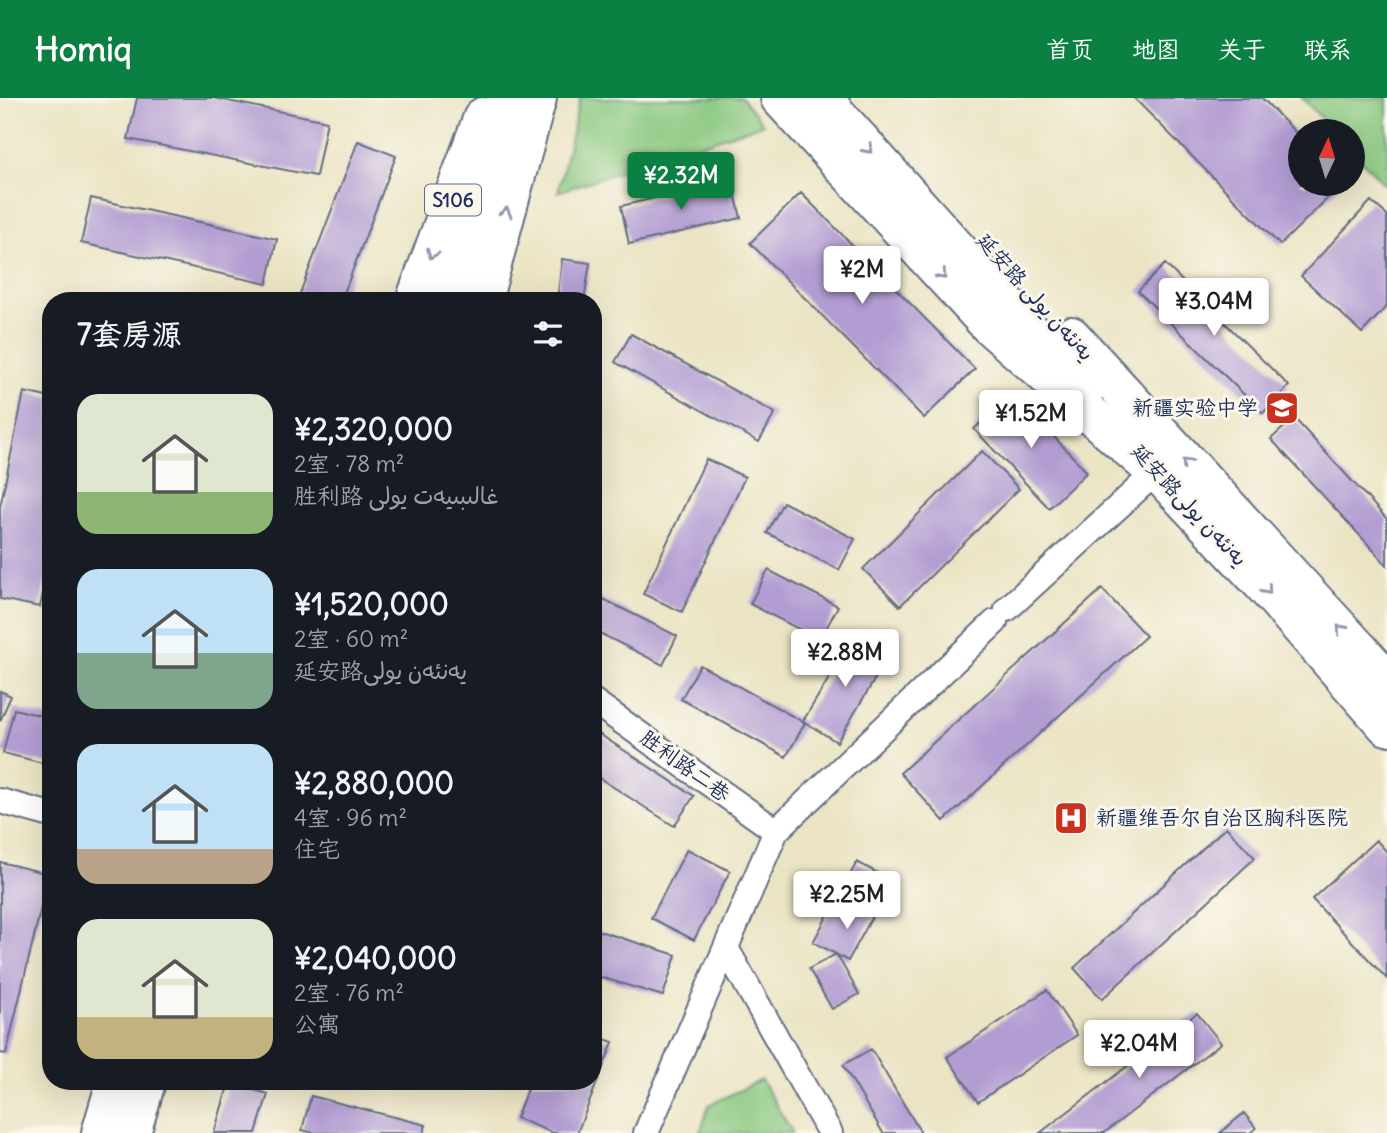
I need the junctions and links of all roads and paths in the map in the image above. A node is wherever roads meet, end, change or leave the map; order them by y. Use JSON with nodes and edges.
{"nodes":[{"id":1,"x":489,"y":98,"type":"edge"},
{"id":2,"x":507,"y":98,"type":"edge"},
{"id":3,"x":537,"y":98,"type":"edge"},
{"id":4,"x":780,"y":98,"type":"edge"},
{"id":5,"x":822,"y":98,"type":"edge"},
{"id":6,"x":856,"y":98,"type":"edge"},
{"id":7,"x":418,"y":292,"type":"edge"},
{"id":8,"x":444,"y":292,"type":"edge"},
{"id":9,"x":484,"y":292,"type":"edge"},
{"id":10,"x":1156,"y":472,"type":"junction"},
{"id":11,"x":1387,"y":680,"type":"edge"},
{"id":12,"x":602,"y":707,"type":"edge"},
{"id":13,"x":1387,"y":726,"type":"edge"},
{"id":14,"x":0,"y":801,"type":"edge"},
{"id":15,"x":42,"y":813,"type":"edge"},
{"id":16,"x":776,"y":831,"type":"junction"},
{"id":17,"x":726,"y":948,"type":"junction"},
{"id":18,"x":114,"y":1090,"type":"edge"},
{"id":19,"x":144,"y":1090,"type":"edge"},
{"id":20,"x":102,"y":1133,"type":"edge"},
{"id":21,"x":131,"y":1133,"type":"edge"},
{"id":22,"x":646,"y":1133,"type":"edge"},
{"id":23,"x":830,"y":1133,"type":"edge"}],
"edges":[{"from":1,"to":7,"type":"main road","number":"S106","one_way":true},
{"from":2,"to":8,"type":"main road"},
{"from":9,"to":3,"type":"main road","number":"S106","one_way":true},
{"from":4,"to":10,"type":"main road","one_way":true},
{"from":5,"to":10,"type":"main road","name":"延安路يەنئەن يولى","one_way":true},
{"from":11,"to":6,"type":"main road","name":"延安路 يەنئەن يولى","one_way":true},
{"from":10,"to":13,"type":"main road","name":"延安路يەنئەن يولى","one_way":true},
{"from":10,"to":16,"type":"street"},
{"from":12,"to":16,"type":"street","name":"胜利路二巷"},
{"from":14,"to":15,"type":"street"},
{"from":16,"to":17,"type":"street"},
{"from":17,"to":22,"type":"street"},
{"from":17,"to":23,"type":"street"},
{"from":18,"to":20,"type":"main road"},
{"from":19,"to":21,"type":"main road"}]}
